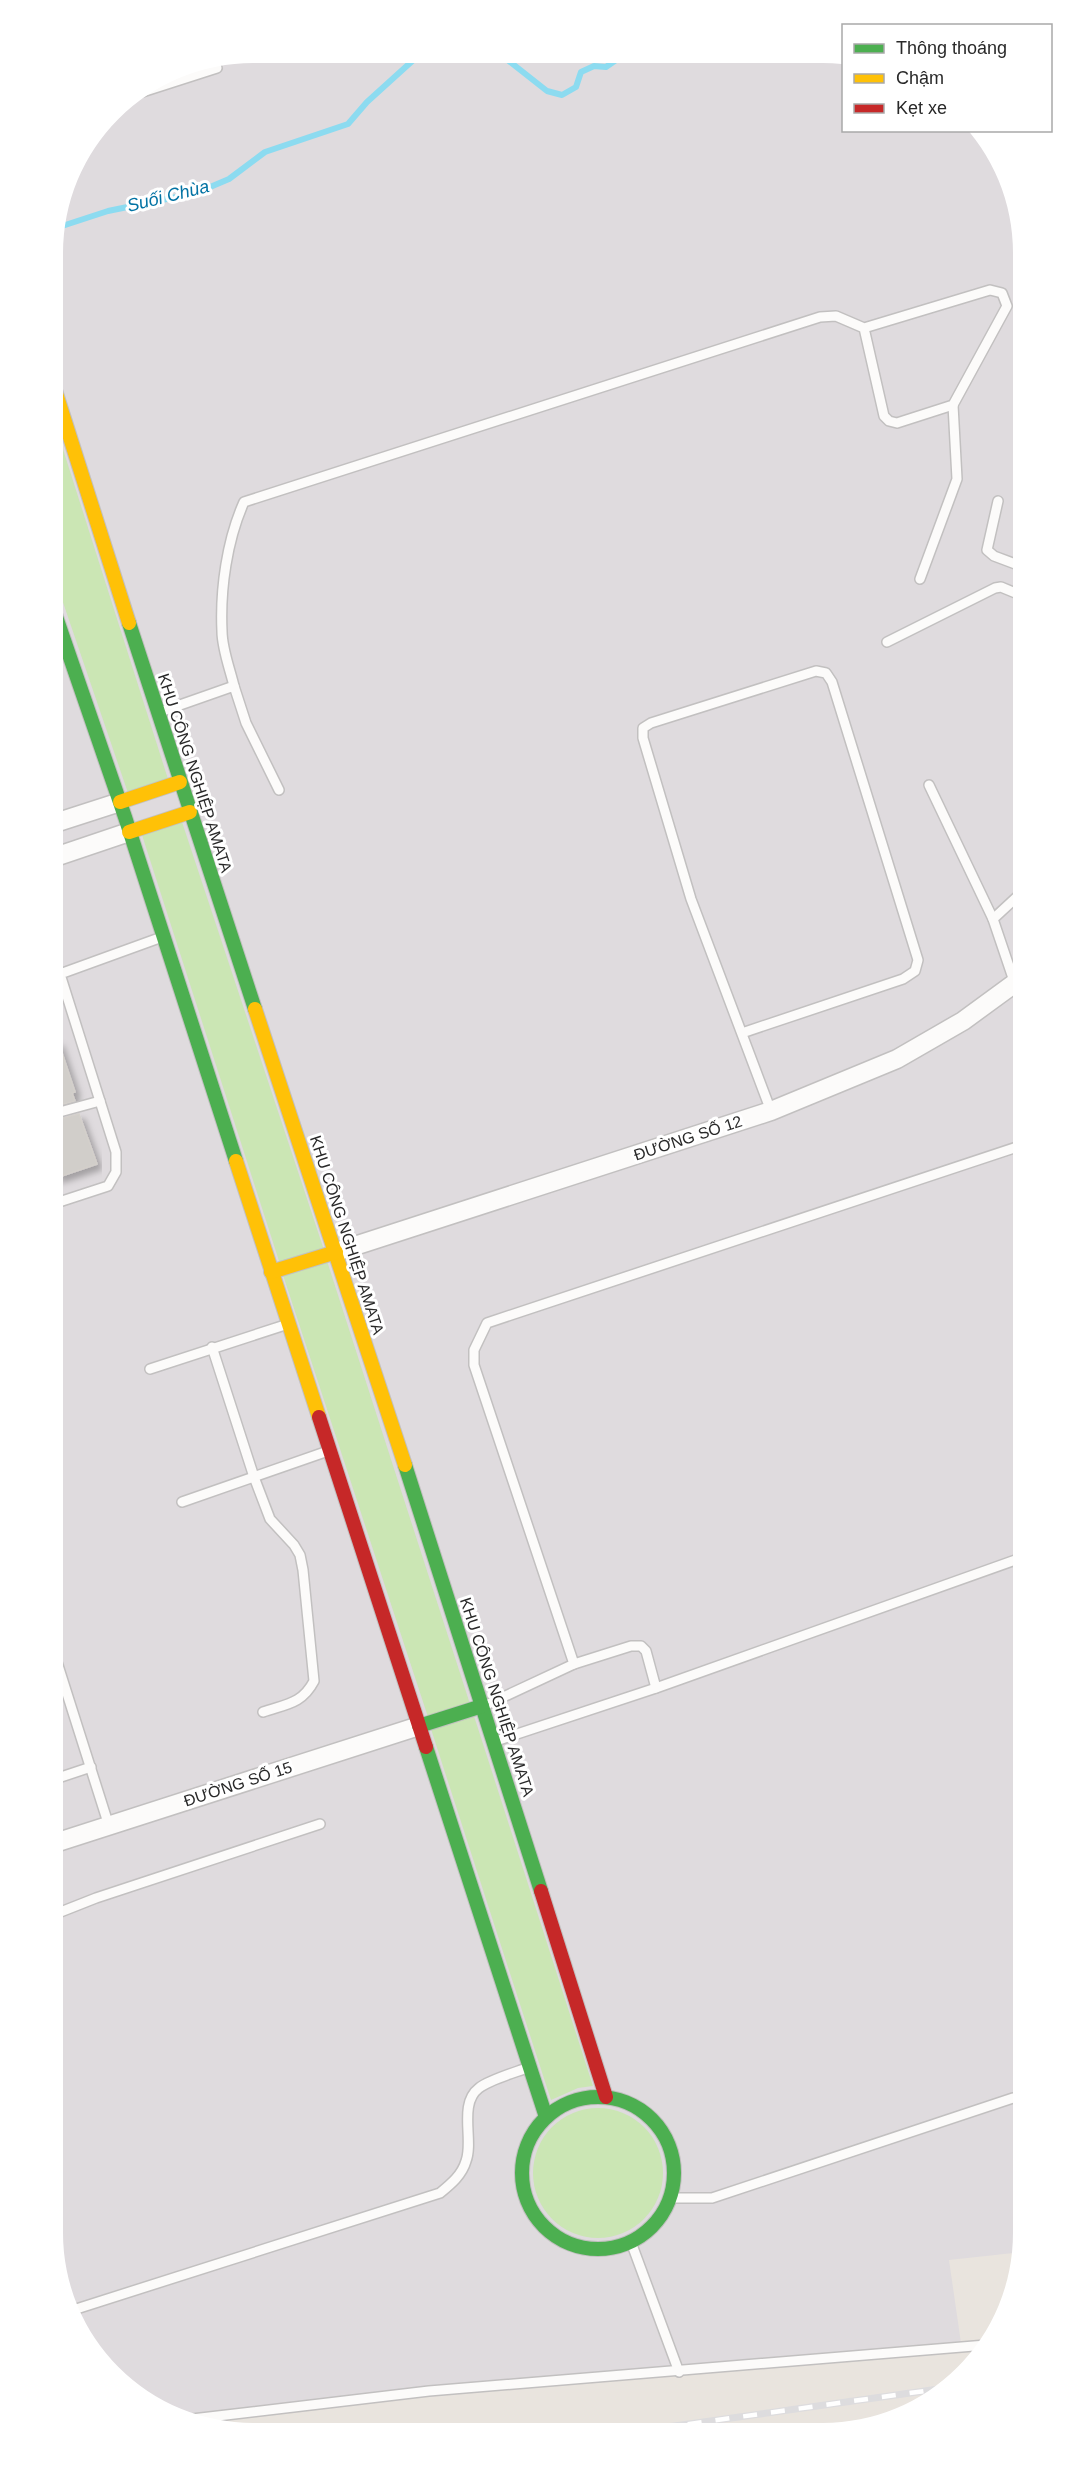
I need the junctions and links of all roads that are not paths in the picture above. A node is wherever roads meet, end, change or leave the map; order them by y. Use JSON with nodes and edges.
{"nodes":[{"id":1,"x":217,"y":68,"type":"dead end"},
{"id":2,"x":164,"y":85,"type":"edge"},
{"id":3,"x":864,"y":328,"type":"junction"},
{"id":4,"x":953,"y":405,"type":"junction"},
{"id":5,"x":63,"y":415,"type":"edge"},
{"id":6,"x":998,"y":501,"type":"dead end"},
{"id":7,"x":1013,"y":563,"type":"edge"},
{"id":8,"x":920,"y":579,"type":"dead end"},
{"id":9,"x":1013,"y":592,"type":"edge"},
{"id":10,"x":63,"y":636,"type":"edge"},
{"id":11,"x":887,"y":642,"type":"dead end"},
{"id":12,"x":234,"y":686,"type":"junction"},
{"id":13,"x":158,"y":712,"type":"junction"},
{"id":14,"x":180,"y":782,"type":"junction"},
{"id":15,"x":929,"y":785,"type":"dead end"},
{"id":16,"x":279,"y":790,"type":"dead end"},
{"id":17,"x":120,"y":802,"type":"junction"},
{"id":18,"x":190,"y":812,"type":"junction"},
{"id":19,"x":63,"y":820,"type":"edge"},
{"id":20,"x":129,"y":832,"type":"junction"},
{"id":21,"x":63,"y":854,"type":"edge"},
{"id":22,"x":1013,"y":901,"type":"edge"},
{"id":23,"x":993,"y":919,"type":"junction"},
{"id":24,"x":162,"y":937,"type":"junction"},
{"id":25,"x":1013,"y":972,"type":"edge"},
{"id":26,"x":63,"y":973,"type":"edge"},
{"id":27,"x":1013,"y":985,"type":"edge"},
{"id":28,"x":63,"y":993,"type":"edge"},
{"id":29,"x":742,"y":1033,"type":"junction"},
{"id":30,"x":100,"y":1101,"type":"junction"},
{"id":31,"x":63,"y":1111,"type":"edge"},
{"id":32,"x":771,"y":1111,"type":"junction"},
{"id":33,"x":1013,"y":1148,"type":"edge"},
{"id":34,"x":63,"y":1201,"type":"edge"},
{"id":35,"x":336,"y":1252,"type":"junction"},
{"id":36,"x":271,"y":1272,"type":"junction"},
{"id":37,"x":288,"y":1324,"type":"junction"},
{"id":38,"x":212,"y":1347,"type":"junction"},
{"id":39,"x":150,"y":1369,"type":"dead end"},
{"id":40,"x":328,"y":1451,"type":"junction"},
{"id":41,"x":254,"y":1477,"type":"junction"},
{"id":42,"x":182,"y":1502,"type":"dead end"},
{"id":43,"x":1013,"y":1561,"type":"edge"},
{"id":44,"x":574,"y":1664,"type":"junction"},
{"id":45,"x":63,"y":1681,"type":"edge"},
{"id":46,"x":656,"y":1688,"type":"junction"},
{"id":47,"x":482,"y":1706,"type":"junction"},
{"id":48,"x":263,"y":1712,"type":"dead end"},
{"id":49,"x":419,"y":1726,"type":"junction"},
{"id":50,"x":494,"y":1742,"type":"junction"},
{"id":51,"x":91,"y":1767,"type":"junction"},
{"id":52,"x":63,"y":1776,"type":"edge"},
{"id":53,"x":320,"y":1824,"type":"dead end"},
{"id":54,"x":109,"y":1826,"type":"junction"},
{"id":55,"x":63,"y":1840,"type":"edge"},
{"id":56,"x":63,"y":1911,"type":"edge"},
{"id":57,"x":529,"y":2067,"type":"junction"},
{"id":58,"x":606,"y":2097,"type":"junction"},
{"id":59,"x":1013,"y":2098,"type":"dead end"},
{"id":60,"x":546,"y":2117,"type":"junction"},
{"id":61,"x":670,"y":2198,"type":"junction"},
{"id":62,"x":631,"y":2242,"type":"junction"},
{"id":63,"x":78,"y":2308,"type":"edge"},
{"id":64,"x":976,"y":2346,"type":"edge"},
{"id":65,"x":680,"y":2372,"type":"junction"},
{"id":66,"x":208,"y":2417,"type":"edge"}],
"edges":[{"from":1,"to":2,"type":"lane"},
{"from":3,"to":4,"type":"lane"},
{"from":3,"to":4,"type":"lane"},
{"from":3,"to":12,"type":"lane"},
{"from":4,"to":8,"type":"lane"},
{"from":5,"to":13,"type":"street","name":"KHU CÔNG NGHIỆP AMATA"},
{"from":6,"to":7,"type":"lane"},
{"from":9,"to":11,"type":"lane"},
{"from":10,"to":17,"type":"street"},
{"from":12,"to":13,"type":"lane"},
{"from":12,"to":16,"type":"lane"},
{"from":13,"to":14,"type":"street","name":"KHU CÔNG NGHIỆP AMATA"},
{"from":14,"to":17,"type":"street"},
{"from":14,"to":18,"type":"street","name":"KHU CÔNG NGHIỆP AMATA"},
{"from":15,"to":23,"type":"lane"},
{"from":17,"to":19,"type":"street"},
{"from":17,"to":20,"type":"street"},
{"from":18,"to":20,"type":"street"},
{"from":18,"to":35,"type":"street","name":"KHU CÔNG NGHIỆP AMATA"},
{"from":20,"to":21,"type":"street"},
{"from":20,"to":24,"type":"street"},
{"from":22,"to":23,"type":"lane"},
{"from":23,"to":25,"type":"lane"},
{"from":24,"to":26,"type":"lane"},
{"from":24,"to":36,"type":"street"},
{"from":27,"to":32,"type":"street","name":"ĐƯỜNG SỐ 12"},
{"from":28,"to":30,"type":"lane"},
{"from":29,"to":29,"type":"lane"},
{"from":29,"to":32,"type":"lane"},
{"from":30,"to":31,"type":"lane"},
{"from":30,"to":34,"type":"lane"},
{"from":32,"to":35,"type":"street","name":"ĐƯỜNG SỐ 12"},
{"from":33,"to":44,"type":"lane"},
{"from":35,"to":36,"type":"street"},
{"from":35,"to":47,"type":"street","name":"KHU CÔNG NGHIỆP AMATA"},
{"from":36,"to":37,"type":"street"},
{"from":37,"to":38,"type":"lane"},
{"from":37,"to":40,"type":"street"},
{"from":38,"to":39,"type":"lane"},
{"from":38,"to":41,"type":"lane"},
{"from":40,"to":41,"type":"lane"},
{"from":40,"to":49,"type":"street"},
{"from":41,"to":42,"type":"lane"},
{"from":41,"to":48,"type":"lane"},
{"from":43,"to":46,"type":"lane"},
{"from":44,"to":46,"type":"lane"},
{"from":44,"to":47,"type":"lane"},
{"from":45,"to":51,"type":"lane"},
{"from":46,"to":50,"type":"lane"},
{"from":47,"to":49,"type":"street"},
{"from":47,"to":50,"type":"street","name":"KHU CÔNG NGHIỆP AMATA"},
{"from":49,"to":54,"type":"street","name":"ĐƯỜNG SỐ 15"},
{"from":49,"to":57,"type":"street"},
{"from":50,"to":58,"type":"street","name":"KHU CÔNG NGHIỆP AMATA"},
{"from":51,"to":52,"type":"lane"},
{"from":51,"to":54,"type":"lane"},
{"from":53,"to":56,"type":"lane"},
{"from":54,"to":55,"type":"street","name":"ĐƯỜNG SỐ 15"},
{"from":57,"to":60,"type":"street"},
{"from":57,"to":63,"type":"lane"},
{"from":58,"to":60,"type":"street"},
{"from":58,"to":61,"type":"street"},
{"from":59,"to":61,"type":"lane"},
{"from":60,"to":62,"type":"street"},
{"from":61,"to":62,"type":"street"},
{"from":62,"to":65,"type":"lane"},
{"from":64,"to":65,"type":"lane"},
{"from":65,"to":66,"type":"lane"}]}
